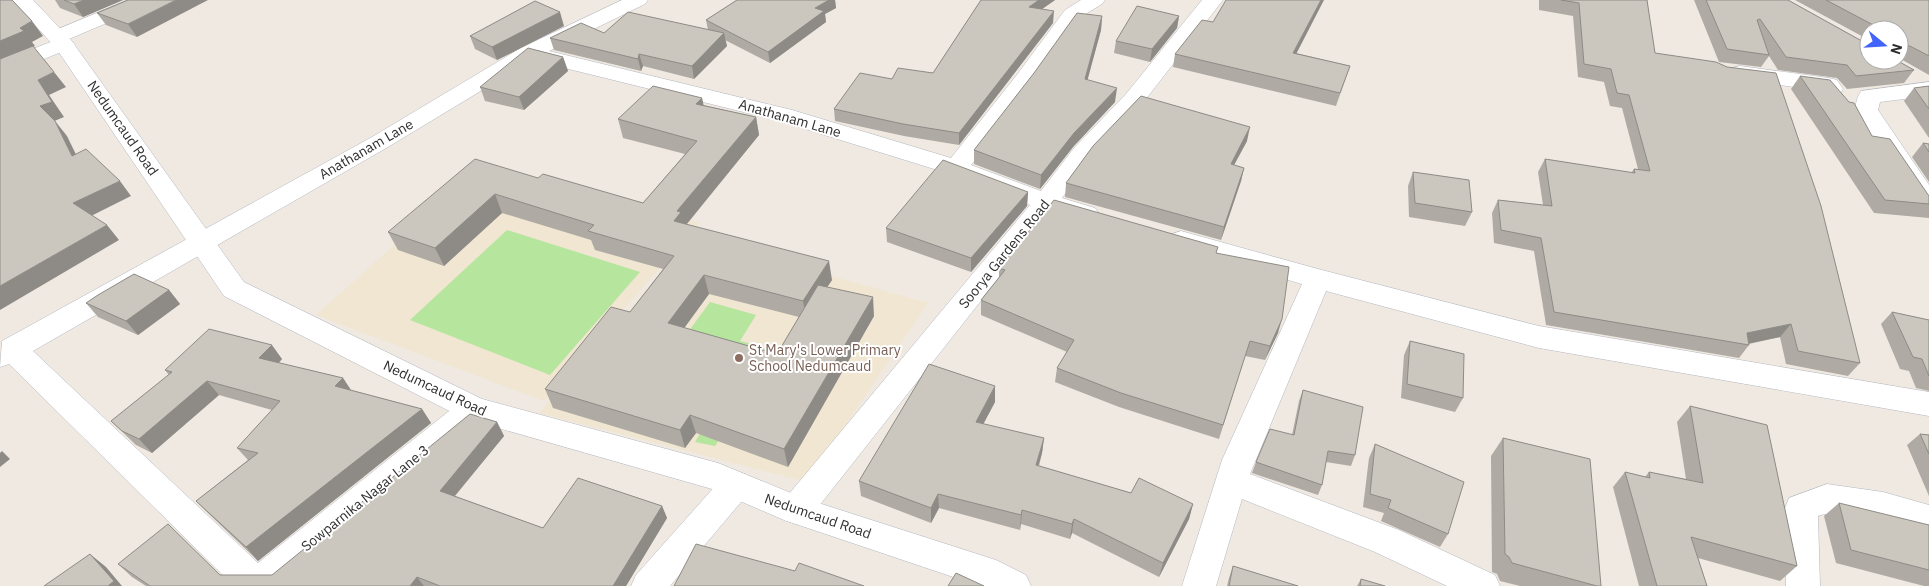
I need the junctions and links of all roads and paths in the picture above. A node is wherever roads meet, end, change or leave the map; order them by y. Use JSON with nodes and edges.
{"nodes":[{"id":1,"x":22,"y":0,"type":"edge"},
{"id":2,"x":145,"y":0,"type":"edge"},
{"id":3,"x":638,"y":0,"type":"edge"},
{"id":4,"x":1095,"y":0,"type":"edge"},
{"id":5,"x":1213,"y":0,"type":"edge"},
{"id":6,"x":61,"y":40,"type":"junction"},
{"id":7,"x":529,"y":53,"type":"junction"},
{"id":8,"x":0,"y":70,"type":"edge"},
{"id":9,"x":1719,"y":70,"type":"edge"},
{"id":10,"x":1907,"y":73,"type":"edge"},
{"id":11,"x":1929,"y":88,"type":"edge"},
{"id":12,"x":1853,"y":107,"type":"junction"},
{"id":13,"x":956,"y":168,"type":"junction"},
{"id":14,"x":1046,"y":202,"type":"junction"},
{"id":15,"x":1929,"y":204,"type":"edge"},
{"id":16,"x":1113,"y":221,"type":"edge"},
{"id":17,"x":1152,"y":232,"type":"edge"},
{"id":18,"x":202,"y":242,"type":"junction"},
{"id":19,"x":1318,"y":279,"type":"junction"},
{"id":20,"x":6,"y":352,"type":"edge"},
{"id":21,"x":1929,"y":404,"type":"edge"},
{"id":22,"x":474,"y":409,"type":"junction"},
{"id":23,"x":1231,"y":481,"type":"junction"},
{"id":24,"x":736,"y":485,"type":"junction"},
{"id":25,"x":796,"y":510,"type":"junction"},
{"id":26,"x":1929,"y":519,"type":"edge"},
{"id":27,"x":256,"y":586,"type":"edge"},
{"id":28,"x":648,"y":586,"type":"edge"},
{"id":29,"x":1014,"y":586,"type":"edge"},
{"id":30,"x":1199,"y":586,"type":"edge"},
{"id":31,"x":1483,"y":586,"type":"edge"},
{"id":32,"x":1803,"y":586,"type":"edge"}],
"edges":[{"from":1,"to":6,"type":"street","name":"Nedumcaud Road"},
{"from":2,"to":6,"type":"street"},
{"from":3,"to":7,"type":"street","name":"Anathanam Lane"},
{"from":4,"to":13,"type":"street"},
{"from":5,"to":14,"type":"street","name":"Soorya Gardens Road"},
{"from":6,"to":8,"type":"street"},
{"from":6,"to":18,"type":"street","name":"Nedumcaud Road"},
{"from":7,"to":13,"type":"street","name":"Anathanam Lane"},
{"from":7,"to":18,"type":"street","name":"Anathanam Lane"},
{"from":9,"to":12,"type":"street"},
{"from":10,"to":11,"type":"street"},
{"from":11,"to":12,"type":"street"},
{"from":12,"to":15,"type":"street"},
{"from":13,"to":14,"type":"street","name":"Anathanam Lane"},
{"from":14,"to":16,"type":"street","name":"Anathanam Lane"},
{"from":14,"to":25,"type":"street","name":"Soorya Gardens Road"},
{"from":17,"to":19,"type":"street"},
{"from":18,"to":20,"type":"street","name":"Anathanam Lane"},
{"from":18,"to":22,"type":"street","name":"Nedumcaud Road"},
{"from":19,"to":21,"type":"street"},
{"from":19,"to":23,"type":"street"},
{"from":20,"to":27,"type":"street"},
{"from":22,"to":24,"type":"street","name":"Nedumcaud Road"},
{"from":22,"to":27,"type":"street","name":"Sowparnika Nagar Lane 3"},
{"from":23,"to":30,"type":"street"},
{"from":23,"to":31,"type":"street"},
{"from":24,"to":25,"type":"street","name":"Nedumcaud Road"},
{"from":24,"to":28,"type":"street"},
{"from":25,"to":29,"type":"street","name":"Nedumcaud Road"},
{"from":26,"to":32,"type":"street"}]}
